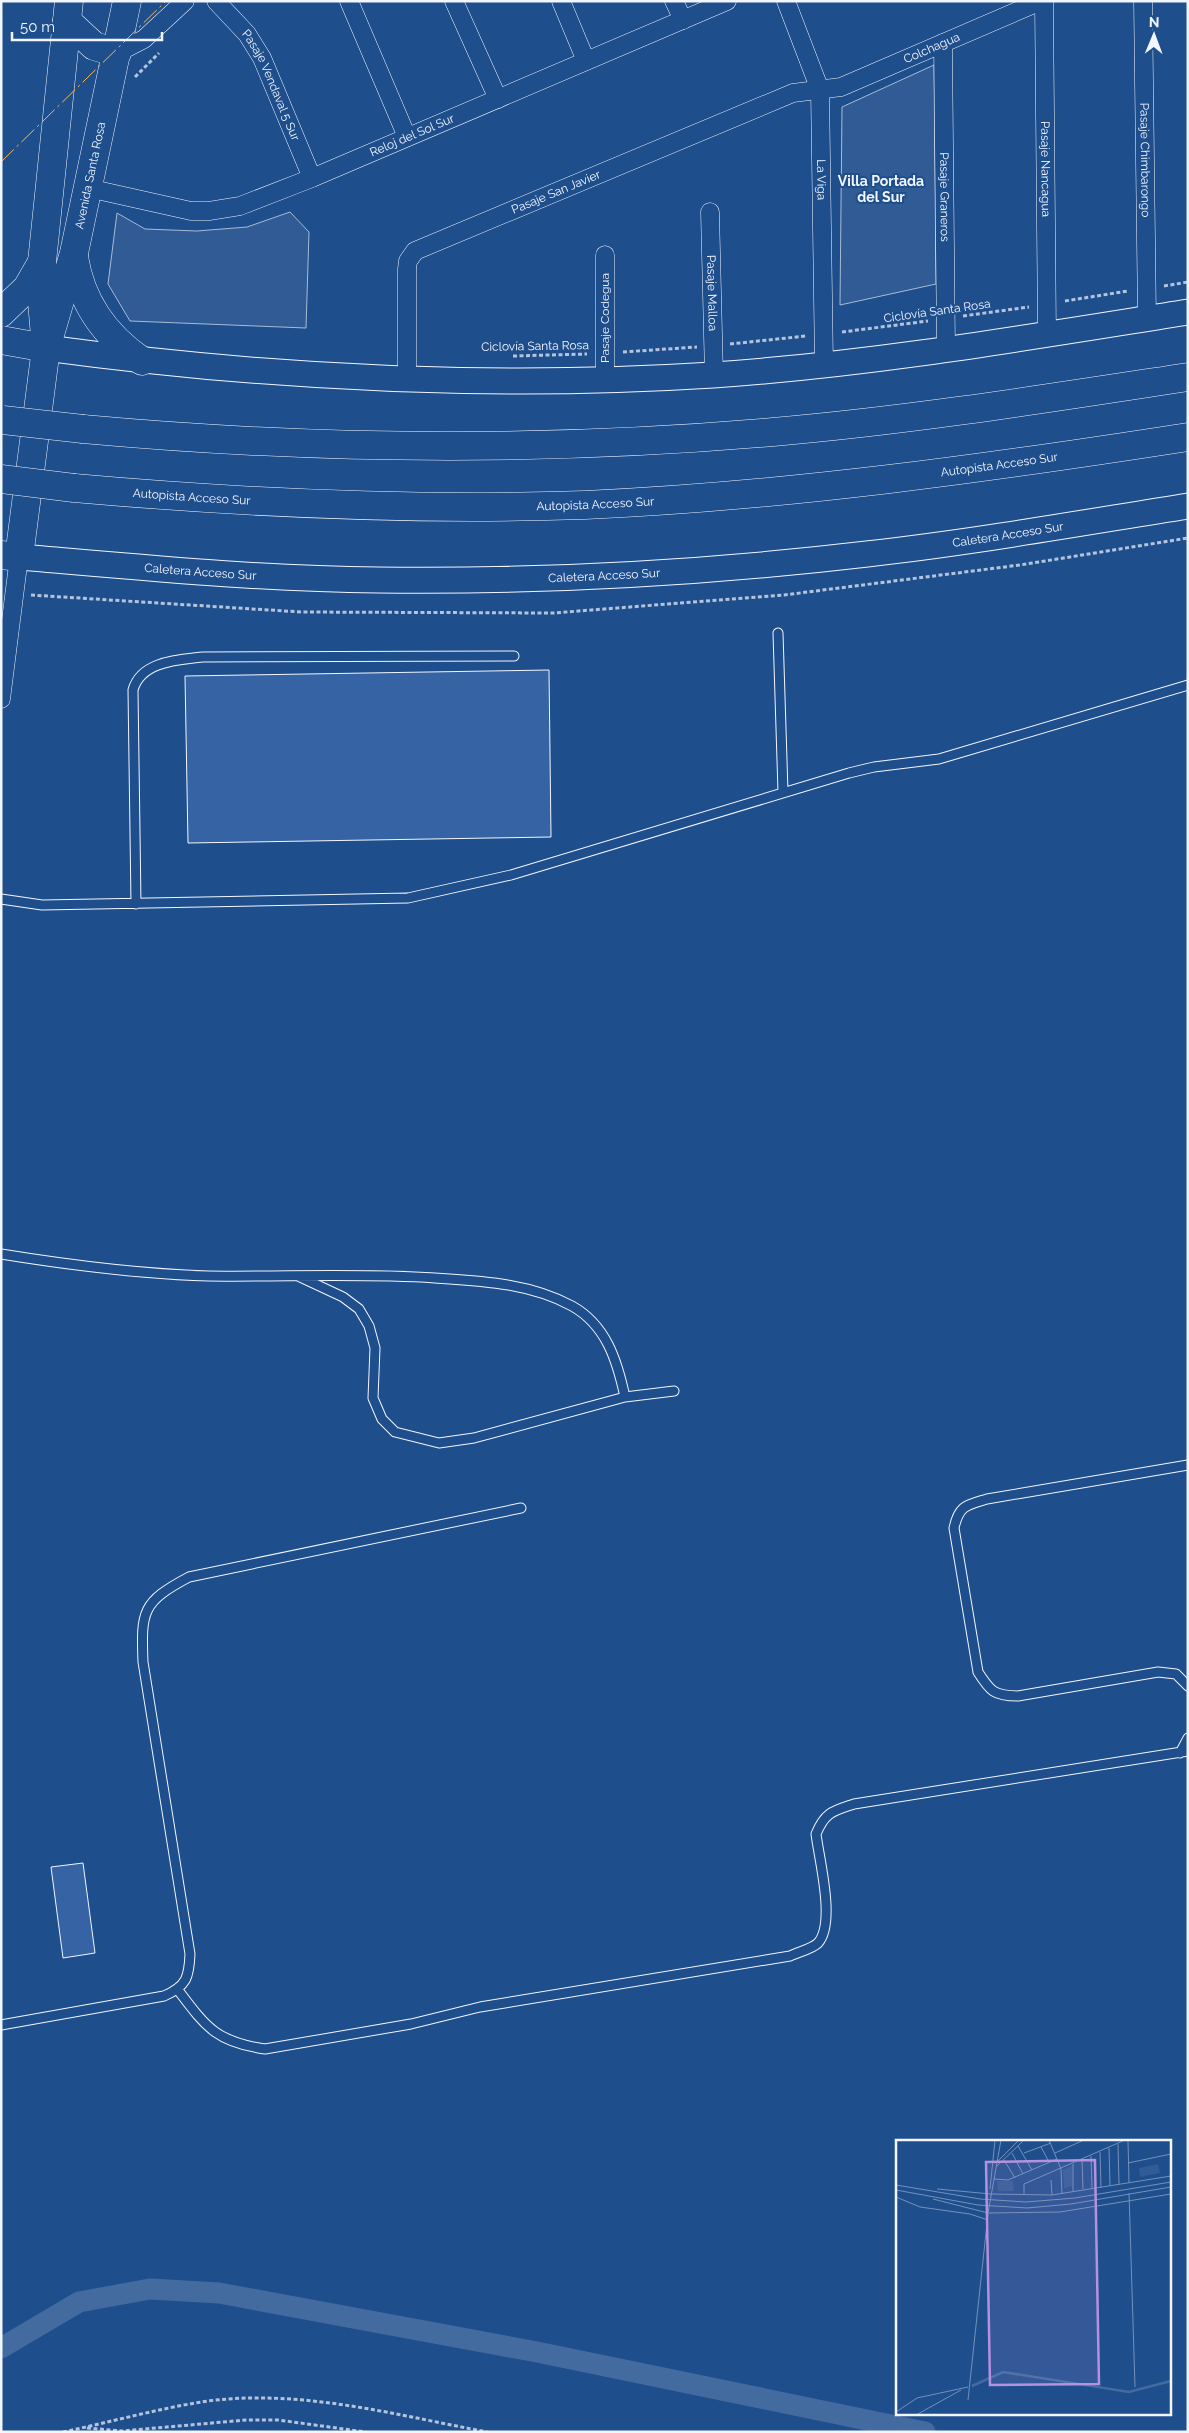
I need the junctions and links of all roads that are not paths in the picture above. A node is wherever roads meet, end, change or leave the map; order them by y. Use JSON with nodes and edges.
{"nodes":[{"id":1,"x":127,"y":1,"type":"edge"},
{"id":2,"x":185,"y":1,"type":"edge"},
{"id":3,"x":216,"y":1,"type":"edge"},
{"id":4,"x":349,"y":1,"type":"edge"},
{"id":5,"x":454,"y":1,"type":"edge"},
{"id":6,"x":561,"y":1,"type":"edge"},
{"id":7,"x":674,"y":1,"type":"edge"},
{"id":8,"x":727,"y":1,"type":"edge"},
{"id":9,"x":786,"y":1,"type":"edge"},
{"id":10,"x":1042,"y":1,"type":"edge"},
{"id":11,"x":1144,"y":1,"type":"edge"},
{"id":12,"x":68,"y":11,"type":"edge"},
{"id":13,"x":683,"y":20,"type":"junction"},
{"id":14,"x":944,"y":43,"type":"junction"},
{"id":15,"x":117,"y":53,"type":"junction"},
{"id":16,"x":586,"y":61,"type":"junction"},
{"id":17,"x":820,"y":90,"type":"junction"},
{"id":18,"x":498,"y":99,"type":"junction"},
{"id":19,"x":407,"y":137,"type":"junction"},
{"id":20,"x":312,"y":178,"type":"junction"},
{"id":21,"x":88,"y":188,"type":"junction"},
{"id":22,"x":710,"y":212,"type":"dead end"},
{"id":23,"x":74,"y":253,"type":"junction"},
{"id":24,"x":605,"y":255,"type":"dead end"},
{"id":25,"x":42,"y":262,"type":"junction"},
{"id":26,"x":1188,"y":312,"type":"edge"},
{"id":27,"x":1,"y":313,"type":"edge"},
{"id":28,"x":1147,"y":319,"type":"junction"},
{"id":29,"x":1047,"y":334,"type":"junction"},
{"id":30,"x":1,"y":340,"type":"edge"},
{"id":31,"x":46,"y":348,"type":"junction"},
{"id":32,"x":946,"y":350,"type":"junction"},
{"id":33,"x":142,"y":361,"type":"junction"},
{"id":34,"x":824,"y":365,"type":"junction"},
{"id":35,"x":714,"y":375,"type":"junction"},
{"id":36,"x":1188,"y":377,"type":"edge"},
{"id":37,"x":407,"y":380,"type":"junction"},
{"id":38,"x":605,"y":380,"type":"junction"},
{"id":39,"x":2,"y":420,"type":"edge"},
{"id":40,"x":1188,"y":437,"type":"edge"},
{"id":41,"x":1,"y":479,"type":"edge"},
{"id":42,"x":1188,"y":506,"type":"edge"},
{"id":43,"x":10,"y":556,"type":"edge"},
{"id":44,"x":5,"y":633,"type":"edge"},
{"id":45,"x":778,"y":633,"type":"dead end"},
{"id":46,"x":514,"y":656,"type":"dead end"},
{"id":47,"x":1188,"y":685,"type":"edge"},
{"id":48,"x":1,"y":699,"type":"edge"},
{"id":49,"x":784,"y":792,"type":"junction"},
{"id":50,"x":1,"y":899,"type":"edge"},
{"id":51,"x":136,"y":904,"type":"junction"},
{"id":52,"x":1,"y":1254,"type":"edge"},
{"id":53,"x":296,"y":1275,"type":"junction"},
{"id":54,"x":674,"y":1392,"type":"dead end"},
{"id":55,"x":624,"y":1397,"type":"junction"},
{"id":56,"x":1188,"y":1465,"type":"edge"},
{"id":57,"x":520,"y":1508,"type":"dead end"},
{"id":58,"x":1188,"y":1686,"type":"edge"},
{"id":59,"x":1188,"y":1738,"type":"edge"},
{"id":60,"x":1184,"y":1752,"type":"edge"},
{"id":61,"x":178,"y":1990,"type":"junction"},
{"id":62,"x":1,"y":2026,"type":"edge"}],
"edges":[{"from":1,"to":15,"type":"main road","name":"Avenida Santa Rosa"},
{"from":2,"to":15,"type":"street"},
{"from":3,"to":20,"type":"street","name":"Pasaje Vendaval 5 Sur"},
{"from":4,"to":19,"type":"street"},
{"from":5,"to":18,"type":"street"},
{"from":6,"to":16,"type":"street"},
{"from":7,"to":13,"type":"street"},
{"from":8,"to":13,"type":"street","name":"Reloj del Sol Sur"},
{"from":9,"to":17,"type":"street","name":"La Viga"},
{"from":10,"to":14,"type":"street","name":"Colchagua"},
{"from":10,"to":29,"type":"street","name":"Pasaje Nancagua"},
{"from":11,"to":28,"type":"street","name":"Pasaje Chimbarongo"},
{"from":12,"to":15,"type":"main road"},
{"from":12,"to":25,"type":"main road","name":"Avenida Santa Rosa"},
{"from":13,"to":16,"type":"street","name":"Reloj del Sol Sur"},
{"from":14,"to":17,"type":"street","name":"Colchagua"},
{"from":14,"to":32,"type":"street","name":"Pasaje Graneros"},
{"from":15,"to":21,"type":"main road","name":"Avenida Santa Rosa"},
{"from":16,"to":18,"type":"street","name":"Reloj del Sol Sur"},
{"from":17,"to":34,"type":"street","name":"La Viga"},
{"from":17,"to":37,"type":"street","name":"Pasaje San Javier"},
{"from":18,"to":19,"type":"street","name":"Reloj del Sol Sur"},
{"from":19,"to":20,"type":"street","name":"Reloj del Sol Sur"},
{"from":20,"to":21,"type":"street","name":"Reloj del Sol Sur"},
{"from":21,"to":23,"type":"main road","name":"Avenida Santa Rosa"},
{"from":22,"to":35,"type":"street","name":"Pasaje Malloa"},
{"from":23,"to":31,"type":"main road","name":"Avenida Santa Rosa"},
{"from":23,"to":33,"type":"main road"},
{"from":24,"to":38,"type":"street","name":"Pasaje Codegua"},
{"from":25,"to":27,"type":"main road"},
{"from":25,"to":31,"type":"main road","name":"Avenida Santa Rosa"},
{"from":26,"to":28,"type":"main road"},
{"from":28,"to":29,"type":"main road"},
{"from":29,"to":32,"type":"main road"},
{"from":30,"to":31,"type":"main road"},
{"from":31,"to":33,"type":"main road"},
{"from":31,"to":43,"type":"main road","name":"Avenida Santa Rosa"},
{"from":32,"to":34,"type":"main road"},
{"from":33,"to":37,"type":"main road"},
{"from":34,"to":35,"type":"main road"},
{"from":35,"to":38,"type":"main road"},
{"from":36,"to":39,"type":"main road","bridge":true},
{"from":37,"to":38,"type":"main road"},
{"from":40,"to":41,"type":"main road","name":"Autopista Acceso Sur","bridge":true},
{"from":42,"to":43,"type":"main road","name":"Caletera Acceso Sur"},
{"from":43,"to":44,"type":"street"},
{"from":44,"to":48,"type":"street"},
{"from":45,"to":49,"type":"lane"},
{"from":46,"to":51,"type":"lane"},
{"from":47,"to":49,"type":"lane"},
{"from":49,"to":51,"type":"lane"},
{"from":50,"to":51,"type":"lane"},
{"from":52,"to":53,"type":"lane"},
{"from":53,"to":55,"type":"lane"},
{"from":53,"to":55,"type":"lane"},
{"from":54,"to":55,"type":"lane"},
{"from":56,"to":58,"type":"lane"},
{"from":57,"to":61,"type":"lane"},
{"from":59,"to":60,"type":"lane"},
{"from":60,"to":61,"type":"lane"},
{"from":61,"to":62,"type":"lane"}]}
